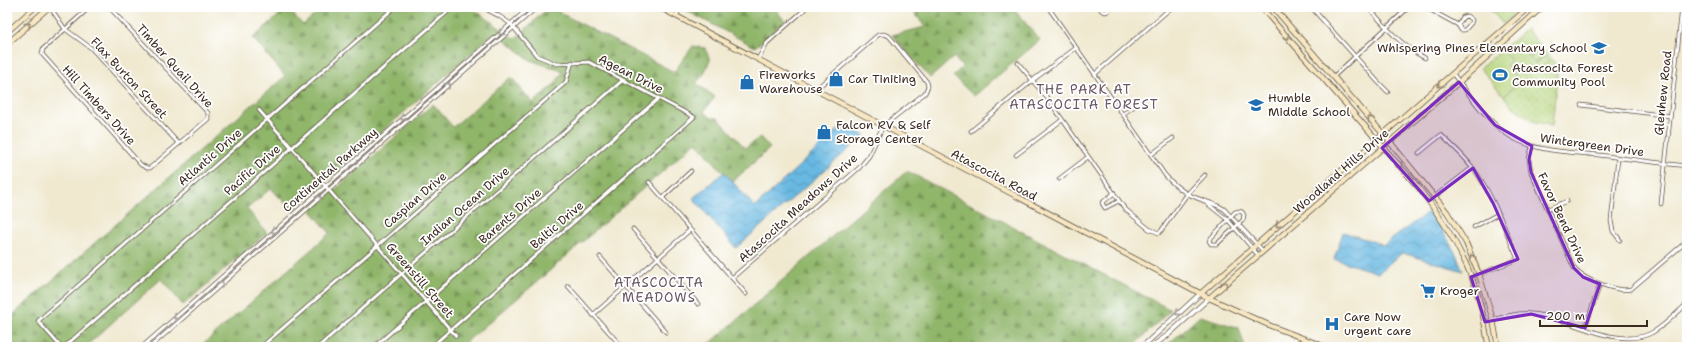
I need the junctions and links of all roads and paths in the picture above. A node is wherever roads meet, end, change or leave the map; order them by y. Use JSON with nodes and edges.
{"nodes":[{"id":1,"x":35,"y":7,"type":"edge"},
{"id":2,"x":49,"y":7,"type":"edge"},
{"id":3,"x":90,"y":7,"type":"edge"},
{"id":4,"x":109,"y":7,"type":"edge"},
{"id":5,"x":395,"y":7,"type":"edge"},
{"id":6,"x":453,"y":7,"type":"edge"},
{"id":7,"x":482,"y":7,"type":"edge"},
{"id":8,"x":530,"y":7,"type":"edge"},
{"id":9,"x":537,"y":7,"type":"edge"},
{"id":10,"x":659,"y":7,"type":"edge"},
{"id":11,"x":672,"y":7,"type":"edge"},
{"id":12,"x":681,"y":7,"type":"edge"},
{"id":13,"x":804,"y":7,"type":"edge"},
{"id":14,"x":1048,"y":7,"type":"edge"},
{"id":15,"x":1100,"y":7,"type":"edge"},
{"id":16,"x":1110,"y":7,"type":"edge"},
{"id":17,"x":1172,"y":7,"type":"edge"},
{"id":18,"x":1261,"y":7,"type":"edge"},
{"id":19,"x":1273,"y":7,"type":"edge"},
{"id":20,"x":1311,"y":7,"type":"edge"},
{"id":21,"x":1368,"y":7,"type":"edge"},
{"id":22,"x":1409,"y":7,"type":"edge"},
{"id":23,"x":1425,"y":7,"type":"edge"},
{"id":24,"x":1529,"y":7,"type":"edge"},
{"id":25,"x":1542,"y":7,"type":"edge"},
{"id":26,"x":1682,"y":7,"type":"edge"},
{"id":27,"x":669,"y":12,"type":"junction"},
{"id":28,"x":676,"y":16,"type":"junction"},
{"id":29,"x":1282,"y":17,"type":"junction"},
{"id":30,"x":1275,"y":23,"type":"junction"},
{"id":31,"x":510,"y":24,"type":"junction"},
{"id":32,"x":1458,"y":25,"type":"junction"},
{"id":33,"x":65,"y":28,"type":"junction"},
{"id":34,"x":514,"y":28,"type":"junction"},
{"id":35,"x":1387,"y":28,"type":"junction"},
{"id":36,"x":7,"y":32,"type":"edge"},
{"id":37,"x":7,"y":44,"type":"edge"},
{"id":38,"x":1076,"y":48,"type":"junction"},
{"id":39,"x":1355,"y":57,"type":"junction"},
{"id":40,"x":1425,"y":58,"type":"dead end"},
{"id":41,"x":758,"y":59,"type":"junction"},
{"id":42,"x":572,"y":62,"type":"junction"},
{"id":43,"x":1018,"y":63,"type":"dead end"},
{"id":44,"x":1095,"y":74,"type":"junction"},
{"id":45,"x":1453,"y":74,"type":"junction"},
{"id":46,"x":1333,"y":77,"type":"junction"},
{"id":47,"x":624,"y":79,"type":"junction"},
{"id":48,"x":1033,"y":80,"type":"junction"},
{"id":49,"x":1459,"y":82,"type":"junction"},
{"id":50,"x":815,"y":90,"type":"junction"},
{"id":51,"x":1388,"y":92,"type":"dead end"},
{"id":52,"x":659,"y":98,"type":"junction"},
{"id":53,"x":1143,"y":100,"type":"dead end"},
{"id":54,"x":1581,"y":105,"type":"dead end"},
{"id":55,"x":259,"y":110,"type":"dead end"},
{"id":56,"x":1123,"y":114,"type":"junction"},
{"id":57,"x":1670,"y":116,"type":"junction"},
{"id":58,"x":694,"y":117,"type":"joint"},
{"id":59,"x":267,"y":119,"type":"junction"},
{"id":60,"x":1062,"y":120,"type":"junction"},
{"id":61,"x":883,"y":126,"type":"junction"},
{"id":62,"x":971,"y":131,"type":"dead end"},
{"id":63,"x":1384,"y":135,"type":"junction"},
{"id":64,"x":1173,"y":138,"type":"dead end"},
{"id":65,"x":1377,"y":141,"type":"junction"},
{"id":66,"x":1390,"y":142,"type":"junction"},
{"id":67,"x":179,"y":144,"type":"junction"},
{"id":68,"x":1532,"y":146,"type":"junction"},
{"id":69,"x":292,"y":147,"type":"junction"},
{"id":70,"x":1382,"y":148,"type":"junction"},
{"id":71,"x":1419,"y":153,"type":"dead end"},
{"id":72,"x":1152,"y":154,"type":"junction"},
{"id":73,"x":1016,"y":155,"type":"dead end"},
{"id":74,"x":1088,"y":157,"type":"junction"},
{"id":75,"x":1618,"y":158,"type":"junction"},
{"id":76,"x":1664,"y":164,"type":"junction"},
{"id":77,"x":1687,"y":166,"type":"edge"},
{"id":78,"x":1472,"y":168,"type":"junction"},
{"id":79,"x":691,"y":171,"type":"dead end"},
{"id":80,"x":1204,"y":175,"type":"dead end"},
{"id":81,"x":1060,"y":179,"type":"dead end"},
{"id":82,"x":649,"y":182,"type":"dead end"},
{"id":83,"x":325,"y":186,"type":"junction"},
{"id":84,"x":328,"y":190,"type":"junction"},
{"id":85,"x":1114,"y":193,"type":"junction"},
{"id":86,"x":1188,"y":194,"type":"junction"},
{"id":87,"x":1314,"y":195,"type":"junction"},
{"id":88,"x":1435,"y":196,"type":"junction"},
{"id":89,"x":663,"y":197,"type":"junction"},
{"id":90,"x":1199,"y":197,"type":"junction"},
{"id":91,"x":1429,"y":201,"type":"junction"},
{"id":92,"x":1567,"y":201,"type":"dead end"},
{"id":93,"x":1119,"y":202,"type":"junction"},
{"id":94,"x":1319,"y":203,"type":"junction"},
{"id":95,"x":1661,"y":204,"type":"dead end"},
{"id":96,"x":1548,"y":209,"type":"junction"},
{"id":97,"x":1498,"y":214,"type":"junction"},
{"id":98,"x":1232,"y":216,"type":"junction"},
{"id":99,"x":1228,"y":220,"type":"junction"},
{"id":100,"x":1239,"y":224,"type":"junction"},
{"id":101,"x":1474,"y":227,"type":"dead end"},
{"id":102,"x":1235,"y":228,"type":"junction"},
{"id":103,"x":633,"y":229,"type":"dead end"},
{"id":104,"x":690,"y":230,"type":"junction"},
{"id":105,"x":1620,"y":240,"type":"dead end"},
{"id":106,"x":1687,"y":242,"type":"edge"},
{"id":107,"x":1256,"y":244,"type":"junction"},
{"id":108,"x":377,"y":245,"type":"junction"},
{"id":109,"x":1252,"y":247,"type":"junction"},
{"id":110,"x":1263,"y":251,"type":"junction"},
{"id":111,"x":1258,"y":255,"type":"junction"},
{"id":112,"x":600,"y":257,"type":"dead end"},
{"id":113,"x":658,"y":258,"type":"junction"},
{"id":114,"x":402,"y":273,"type":"junction"},
{"id":115,"x":1479,"y":274,"type":"junction"},
{"id":116,"x":1471,"y":277,"type":"junction"},
{"id":117,"x":732,"y":278,"type":"junction"},
{"id":118,"x":1600,"y":284,"type":"junction"},
{"id":119,"x":568,"y":286,"type":"dead end"},
{"id":120,"x":626,"y":286,"type":"junction"},
{"id":121,"x":746,"y":294,"type":"dead end"},
{"id":122,"x":1200,"y":294,"type":"junction"},
{"id":123,"x":1209,"y":298,"type":"junction"},
{"id":124,"x":427,"y":301,"type":"junction"},
{"id":125,"x":698,"y":304,"type":"dead end"},
{"id":126,"x":1687,"y":304,"type":"edge"},
{"id":127,"x":593,"y":315,"type":"junction"},
{"id":128,"x":1493,"y":320,"type":"junction"},
{"id":129,"x":1485,"y":322,"type":"junction"},
{"id":130,"x":1585,"y":328,"type":"junction"},
{"id":131,"x":451,"y":330,"type":"junction"},
{"id":132,"x":666,"y":332,"type":"dead end"},
{"id":133,"x":456,"y":336,"type":"dead end"},
{"id":134,"x":61,"y":347,"type":"edge"},
{"id":135,"x":64,"y":347,"type":"edge"},
{"id":136,"x":142,"y":347,"type":"edge"},
{"id":137,"x":150,"y":347,"type":"edge"},
{"id":138,"x":261,"y":347,"type":"edge"},
{"id":139,"x":318,"y":347,"type":"edge"},
{"id":140,"x":374,"y":347,"type":"edge"},
{"id":141,"x":431,"y":347,"type":"edge"},
{"id":142,"x":622,"y":347,"type":"edge"},
{"id":143,"x":1142,"y":347,"type":"edge"},
{"id":144,"x":1151,"y":347,"type":"edge"},
{"id":145,"x":1326,"y":347,"type":"edge"},
{"id":146,"x":1489,"y":347,"type":"edge"},
{"id":147,"x":1498,"y":347,"type":"edge"}],
"edges":[{"from":1,"to":36,"type":"main road"},
{"from":2,"to":33,"type":"street","name":"Flax Burton Street"},
{"from":37,"to":2,"type":"main road","one_way":true},
{"from":3,"to":33,"type":"street"},
{"from":4,"to":67,"type":"street","name":"Timber Quail Drive"},
{"from":5,"to":59,"type":"street","name":"Atlantic Drive"},
{"from":6,"to":69,"type":"street","name":"Pacific Drive"},
{"from":7,"to":31,"type":"street","name":"Agean Drive"},
{"from":8,"to":31,"type":"street","name":"Continental Parkway"},
{"from":9,"to":34,"type":"street","name":"Continental Parkway"},
{"from":10,"to":27,"type":"main road","name":"Atascocita Road"},
{"from":11,"to":27,"type":"street"},
{"from":12,"to":28,"type":"street"},
{"from":13,"to":41,"type":"street"},
{"from":14,"to":38,"type":"street"},
{"from":15,"to":16,"type":"street"},
{"from":17,"to":44,"type":"street"},
{"from":18,"to":30,"type":"main road"},
{"from":19,"to":29,"type":"main road"},
{"from":20,"to":39,"type":"street"},
{"from":21,"to":35,"type":"street"},
{"from":22,"to":35,"type":"street"},
{"from":23,"to":32,"type":"street"},
{"from":24,"to":45,"type":"main road","name":"Woodland Hills Drive"},
{"from":25,"to":49,"type":"main road","name":"Woodland Hills Drive"},
{"from":26,"to":57,"type":"street","name":"Glenhew Road"},
{"from":27,"to":28,"type":"main road","name":"Atascocita Road"},
{"from":28,"to":41,"type":"main road","name":"Atascocita Road"},
{"from":29,"to":30,"type":"main road"},
{"from":29,"to":46,"type":"main road"},
{"from":30,"to":65,"type":"main road","one_way":true},
{"from":31,"to":34,"type":"street","name":"Agean Drive"},
{"from":31,"to":83,"type":"street","name":"Continental Parkway","one_way":true},
{"from":32,"to":32,"type":"street"},
{"from":33,"to":67,"type":"street","name":"Flax Burton Street"},
{"from":33,"to":67,"type":"street","name":"Hill Timbers Drive"},
{"from":34,"to":42,"type":"street","name":"Agean Drive"},
{"from":84,"to":34,"type":"street","name":"Continental Parkway","one_way":true},
{"from":35,"to":39,"type":"street"},
{"from":35,"to":40,"type":"street"},
{"from":38,"to":44,"type":"street"},
{"from":38,"to":48,"type":"street"},
{"from":39,"to":46,"type":"street"},
{"from":39,"to":51,"type":"street"},
{"from":41,"to":50,"type":"main road","name":"Atascocita Road"},
{"from":42,"to":47,"type":"street","name":"Agean Drive"},
{"from":42,"to":108,"type":"street","name":"Caspian Drive"},
{"from":43,"to":48,"type":"street"},
{"from":44,"to":56,"type":"street"},
{"from":45,"to":49,"type":"street","name":"Wintergreen Drive"},
{"from":45,"to":63,"type":"main road","name":"Woodland Hills Drive","one_way":true},
{"from":63,"to":46,"type":"main road","one_way":true},
{"from":47,"to":52,"type":"street","name":"Agean Drive"},
{"from":47,"to":114,"type":"street","name":"Indian Ocean Drive"},
{"from":48,"to":60,"type":"street"},
{"from":48,"to":62,"type":"street"},
{"from":49,"to":66,"type":"main road","name":"Woodland Hills Drive"},
{"from":49,"to":68,"type":"street","name":"Wintergreen Drive"},
{"from":50,"to":61,"type":"main road","name":"Atascocita Road"},
{"from":50,"to":61,"type":"street"},
{"from":52,"to":58,"type":"street","name":"Agean Drive"},
{"from":52,"to":124,"type":"street","name":"Barents Drive"},
{"from":53,"to":56,"type":"street"},
{"from":54,"to":57,"type":"street"},
{"from":55,"to":59,"type":"street","name":"Greenstill Street"},
{"from":56,"to":72,"type":"street"},
{"from":57,"to":76,"type":"street","name":"Glenhew Road"},
{"from":58,"to":131,"type":"street","name":"Baltic Drive"},
{"from":59,"to":69,"type":"street","name":"Greenstill Street"},
{"from":59,"to":134,"type":"street","name":"Atlantic Drive"},
{"from":60,"to":73,"type":"street"},
{"from":60,"to":74,"type":"street"},
{"from":61,"to":117,"type":"street","name":"Atascocita Meadows Drive"},
{"from":61,"to":122,"type":"main road","name":"Atascocita Road"},
{"from":63,"to":65,"type":"main road","name":"Woodland Hills Drive"},
{"from":63,"to":66,"type":"main road"},
{"from":64,"to":72,"type":"street"},
{"from":65,"to":70,"type":"main road"},
{"from":65,"to":87,"type":"main road","name":"Woodland Hills Drive"},
{"from":66,"to":70,"type":"main road","name":"Woodland Hills Drive"},
{"from":66,"to":88,"type":"main road"},
{"from":68,"to":75,"type":"street","name":"Wintergreen Drive"},
{"from":68,"to":96,"type":"street","name":"Favor Bend Drive"},
{"from":69,"to":83,"type":"street","name":"Greenstill Street"},
{"from":69,"to":135,"type":"street","name":"Pacific Drive"},
{"from":70,"to":91,"type":"main road","one_way":true},
{"from":70,"to":94,"type":"main road","name":"Woodland Hills Drive"},
{"from":71,"to":78,"type":"street"},
{"from":72,"to":86,"type":"street"},
{"from":74,"to":81,"type":"street"},
{"from":74,"to":85,"type":"street"},
{"from":75,"to":76,"type":"street","name":"Wintergreen Drive"},
{"from":75,"to":105,"type":"street"},
{"from":76,"to":77,"type":"street","name":"Wintergreen Drive"},
{"from":76,"to":95,"type":"street","name":"Glenhew Road"},
{"from":78,"to":88,"type":"street"},
{"from":78,"to":97,"type":"street"},
{"from":79,"to":89,"type":"street"},
{"from":80,"to":86,"type":"street"},
{"from":82,"to":89,"type":"street"},
{"from":83,"to":84,"type":"street","name":"Greenstill Street"},
{"from":83,"to":136,"type":"street","name":"Continental Parkway","one_way":true},
{"from":84,"to":108,"type":"street","name":"Greenstill Street"},
{"from":137,"to":84,"type":"street","name":"Continental Parkway","one_way":true},
{"from":85,"to":93,"type":"street"},
{"from":85,"to":93,"type":"street"},
{"from":86,"to":90,"type":"street"},
{"from":86,"to":93,"type":"street"},
{"from":87,"to":94,"type":"main road"},
{"from":87,"to":107,"type":"main road","name":"Woodland Hills Drive","one_way":true},
{"from":88,"to":91,"type":"street"},
{"from":115,"to":88,"type":"main road","one_way":true},
{"from":89,"to":104,"type":"street"},
{"from":90,"to":98,"type":"street"},
{"from":90,"to":99,"type":"street"},
{"from":91,"to":116,"type":"main road"},
{"from":92,"to":96,"type":"street"},
{"from":94,"to":110,"type":"main road","name":"Woodland Hills Drive"},
{"from":96,"to":118,"type":"street","name":"Favor Bend Drive"},
{"from":97,"to":101,"type":"street"},
{"from":97,"to":115,"type":"street"},
{"from":98,"to":99,"type":"street"},
{"from":98,"to":100,"type":"street"},
{"from":98,"to":100,"type":"street"},
{"from":99,"to":102,"type":"street"},
{"from":99,"to":102,"type":"street"},
{"from":100,"to":102,"type":"street"},
{"from":100,"to":107,"type":"street"},
{"from":102,"to":109,"type":"street"},
{"from":103,"to":113,"type":"street"},
{"from":104,"to":113,"type":"street"},
{"from":104,"to":117,"type":"street"},
{"from":106,"to":118,"type":"street","name":"Favor Bend Drive"},
{"from":107,"to":109,"type":"main road","name":"Woodland Hills Drive"},
{"from":107,"to":110,"type":"street"},
{"from":108,"to":114,"type":"street","name":"Greenstill Street"},
{"from":108,"to":138,"type":"street","name":"Caspian Drive"},
{"from":109,"to":111,"type":"street"},
{"from":109,"to":122,"type":"main road","name":"Woodland Hills Drive"},
{"from":110,"to":111,"type":"main road","name":"Woodland Hills Drive"},
{"from":123,"to":111,"type":"main road","name":"Woodland Hills Drive","one_way":true},
{"from":112,"to":120,"type":"street"},
{"from":113,"to":120,"type":"street"},
{"from":113,"to":125,"type":"street"},
{"from":114,"to":124,"type":"street","name":"Greenstill Street"},
{"from":114,"to":139,"type":"street","name":"Indian Ocean Drive"},
{"from":115,"to":116,"type":"street"},
{"from":115,"to":128,"type":"main road"},
{"from":116,"to":129,"type":"main road"},
{"from":117,"to":121,"type":"street"},
{"from":118,"to":130,"type":"street"},
{"from":119,"to":127,"type":"street"},
{"from":120,"to":127,"type":"street"},
{"from":120,"to":132,"type":"street"},
{"from":122,"to":123,"type":"main road","name":"Atascocita Road"},
{"from":122,"to":143,"type":"street","name":"Woodland Hills Drive","one_way":true},
{"from":123,"to":144,"type":"street","name":"Woodland Hills Drive"},
{"from":123,"to":145,"type":"main road","name":"Atascocita Road"},
{"from":124,"to":131,"type":"street","name":"Greenstill Street"},
{"from":124,"to":140,"type":"street","name":"Barents Drive"},
{"from":126,"to":130,"type":"street"},
{"from":127,"to":142,"type":"street"},
{"from":128,"to":129,"type":"street"},
{"from":128,"to":130,"type":"street"},
{"from":128,"to":147,"type":"main road"},
{"from":129,"to":146,"type":"main road"},
{"from":131,"to":133,"type":"street","name":"Greenstill Street"},
{"from":131,"to":141,"type":"street","name":"Baltic Drive"}]}
